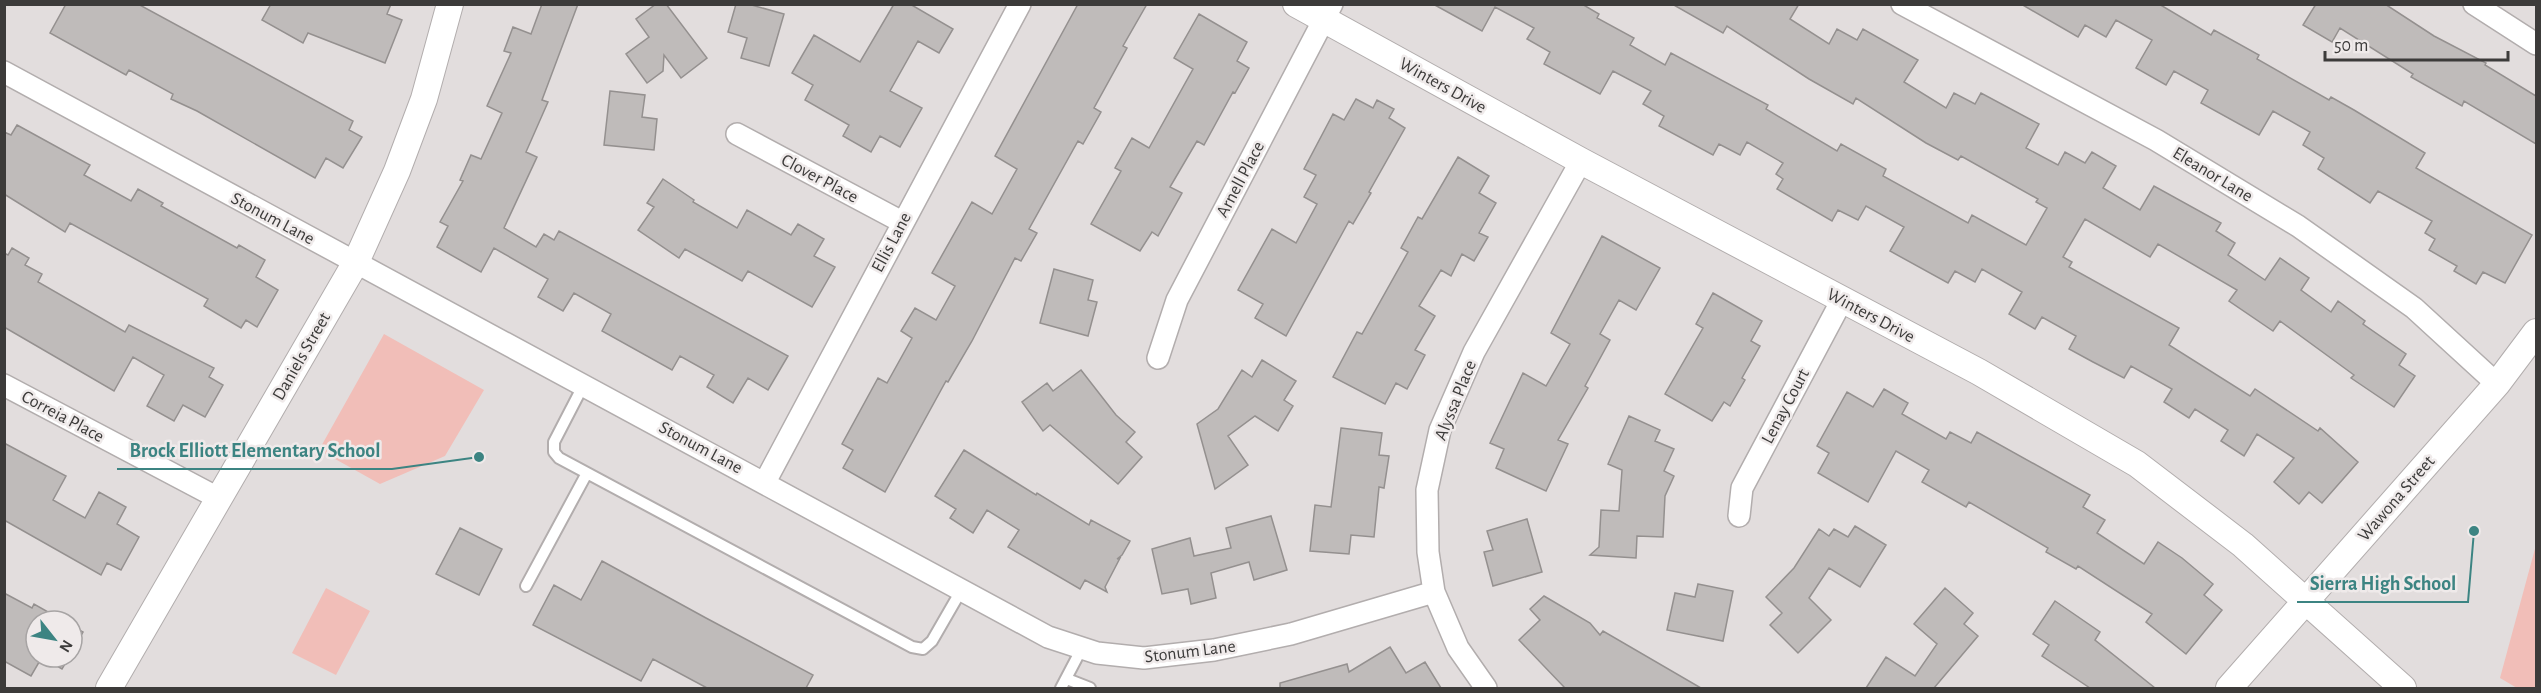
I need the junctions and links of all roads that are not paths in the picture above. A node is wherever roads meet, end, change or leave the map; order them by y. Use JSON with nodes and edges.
{"nodes":[{"id":1,"x":450,"y":4,"type":"edge"},
{"id":2,"x":1020,"y":4,"type":"edge"},
{"id":3,"x":1296,"y":4,"type":"edge"},
{"id":4,"x":1902,"y":4,"type":"edge"},
{"id":5,"x":2474,"y":4,"type":"edge"},
{"id":6,"x":1328,"y":12,"type":"edge"},
{"id":7,"x":2536,"y":44,"type":"edge"},
{"id":8,"x":4,"y":72,"type":"edge"},
{"id":9,"x":737,"y":134,"type":"dead end"},
{"id":10,"x":1581,"y":161,"type":"junction"},
{"id":11,"x":902,"y":222,"type":"junction"},
{"id":12,"x":356,"y":262,"type":"junction"},
{"id":13,"x":1842,"y":300,"type":"junction"},
{"id":14,"x":2536,"y":332,"type":"edge"},
{"id":15,"x":1158,"y":358,"type":"dead end"},
{"id":16,"x":584,"y":384,"type":"junction"},
{"id":17,"x":2497,"y":384,"type":"junction"},
{"id":18,"x":4,"y":385,"type":"edge"},
{"id":19,"x":587,"y":473,"type":"junction"},
{"id":20,"x":765,"y":482,"type":"junction"},
{"id":21,"x":218,"y":498,"type":"junction"},
{"id":22,"x":1739,"y":516,"type":"dead end"},
{"id":23,"x":526,"y":586,"type":"dead end"},
{"id":24,"x":962,"y":589,"type":"junction"},
{"id":25,"x":1434,"y":592,"type":"junction"},
{"id":26,"x":2305,"y":602,"type":"junction"},
{"id":27,"x":1082,"y":648,"type":"junction"},
{"id":28,"x":1064,"y":684,"type":"edge"},
{"id":29,"x":109,"y":688,"type":"edge"},
{"id":30,"x":1090,"y":688,"type":"edge"},
{"id":31,"x":1486,"y":688,"type":"edge"},
{"id":32,"x":2229,"y":688,"type":"edge"},
{"id":33,"x":2403,"y":688,"type":"edge"}],
"edges":[{"from":1,"to":12,"type":"street","name":"Daniels Street"},
{"from":2,"to":11,"type":"street","name":"Ellis Lane"},
{"from":3,"to":6,"type":"street","name":"Winters Drive"},
{"from":4,"to":17,"type":"street","name":"Eleanor Lane"},
{"from":5,"to":7,"type":"street"},
{"from":6,"to":10,"type":"street","name":"Winters Drive"},
{"from":6,"to":15,"type":"street","name":"Arnell Place"},
{"from":8,"to":12,"type":"street","name":"Stonum Lane"},
{"from":9,"to":11,"type":"street","name":"Clover Place"},
{"from":10,"to":13,"type":"street","name":"Winters Drive"},
{"from":10,"to":25,"type":"street","name":"Alyssa Place"},
{"from":11,"to":20,"type":"street","name":"Ellis Lane"},
{"from":12,"to":16,"type":"street","name":"Stonum Lane"},
{"from":12,"to":21,"type":"street","name":"Daniels Street"},
{"from":13,"to":22,"type":"street","name":"Lenay Court"},
{"from":13,"to":26,"type":"street","name":"Winters Drive"},
{"from":14,"to":17,"type":"street","name":"Wawona Street"},
{"from":16,"to":19,"type":"lane"},
{"from":16,"to":20,"type":"street","name":"Stonum Lane"},
{"from":17,"to":26,"type":"street","name":"Wawona Street"},
{"from":18,"to":21,"type":"street","name":"Correia Place"},
{"from":19,"to":23,"type":"lane"},
{"from":19,"to":24,"type":"lane"},
{"from":20,"to":24,"type":"street","name":"Stonum Lane"},
{"from":21,"to":29,"type":"street","name":"Daniels Street"},
{"from":24,"to":27,"type":"street","name":"Stonum Lane"},
{"from":25,"to":27,"type":"street","name":"Stonum Lane"},
{"from":25,"to":31,"type":"street","name":"Alyssa Place"},
{"from":26,"to":32,"type":"street","name":"Wawona Street"},
{"from":26,"to":33,"type":"street","name":"Winters Drive"},
{"from":27,"to":28,"type":"lane"},
{"from":28,"to":30,"type":"lane"}]}
